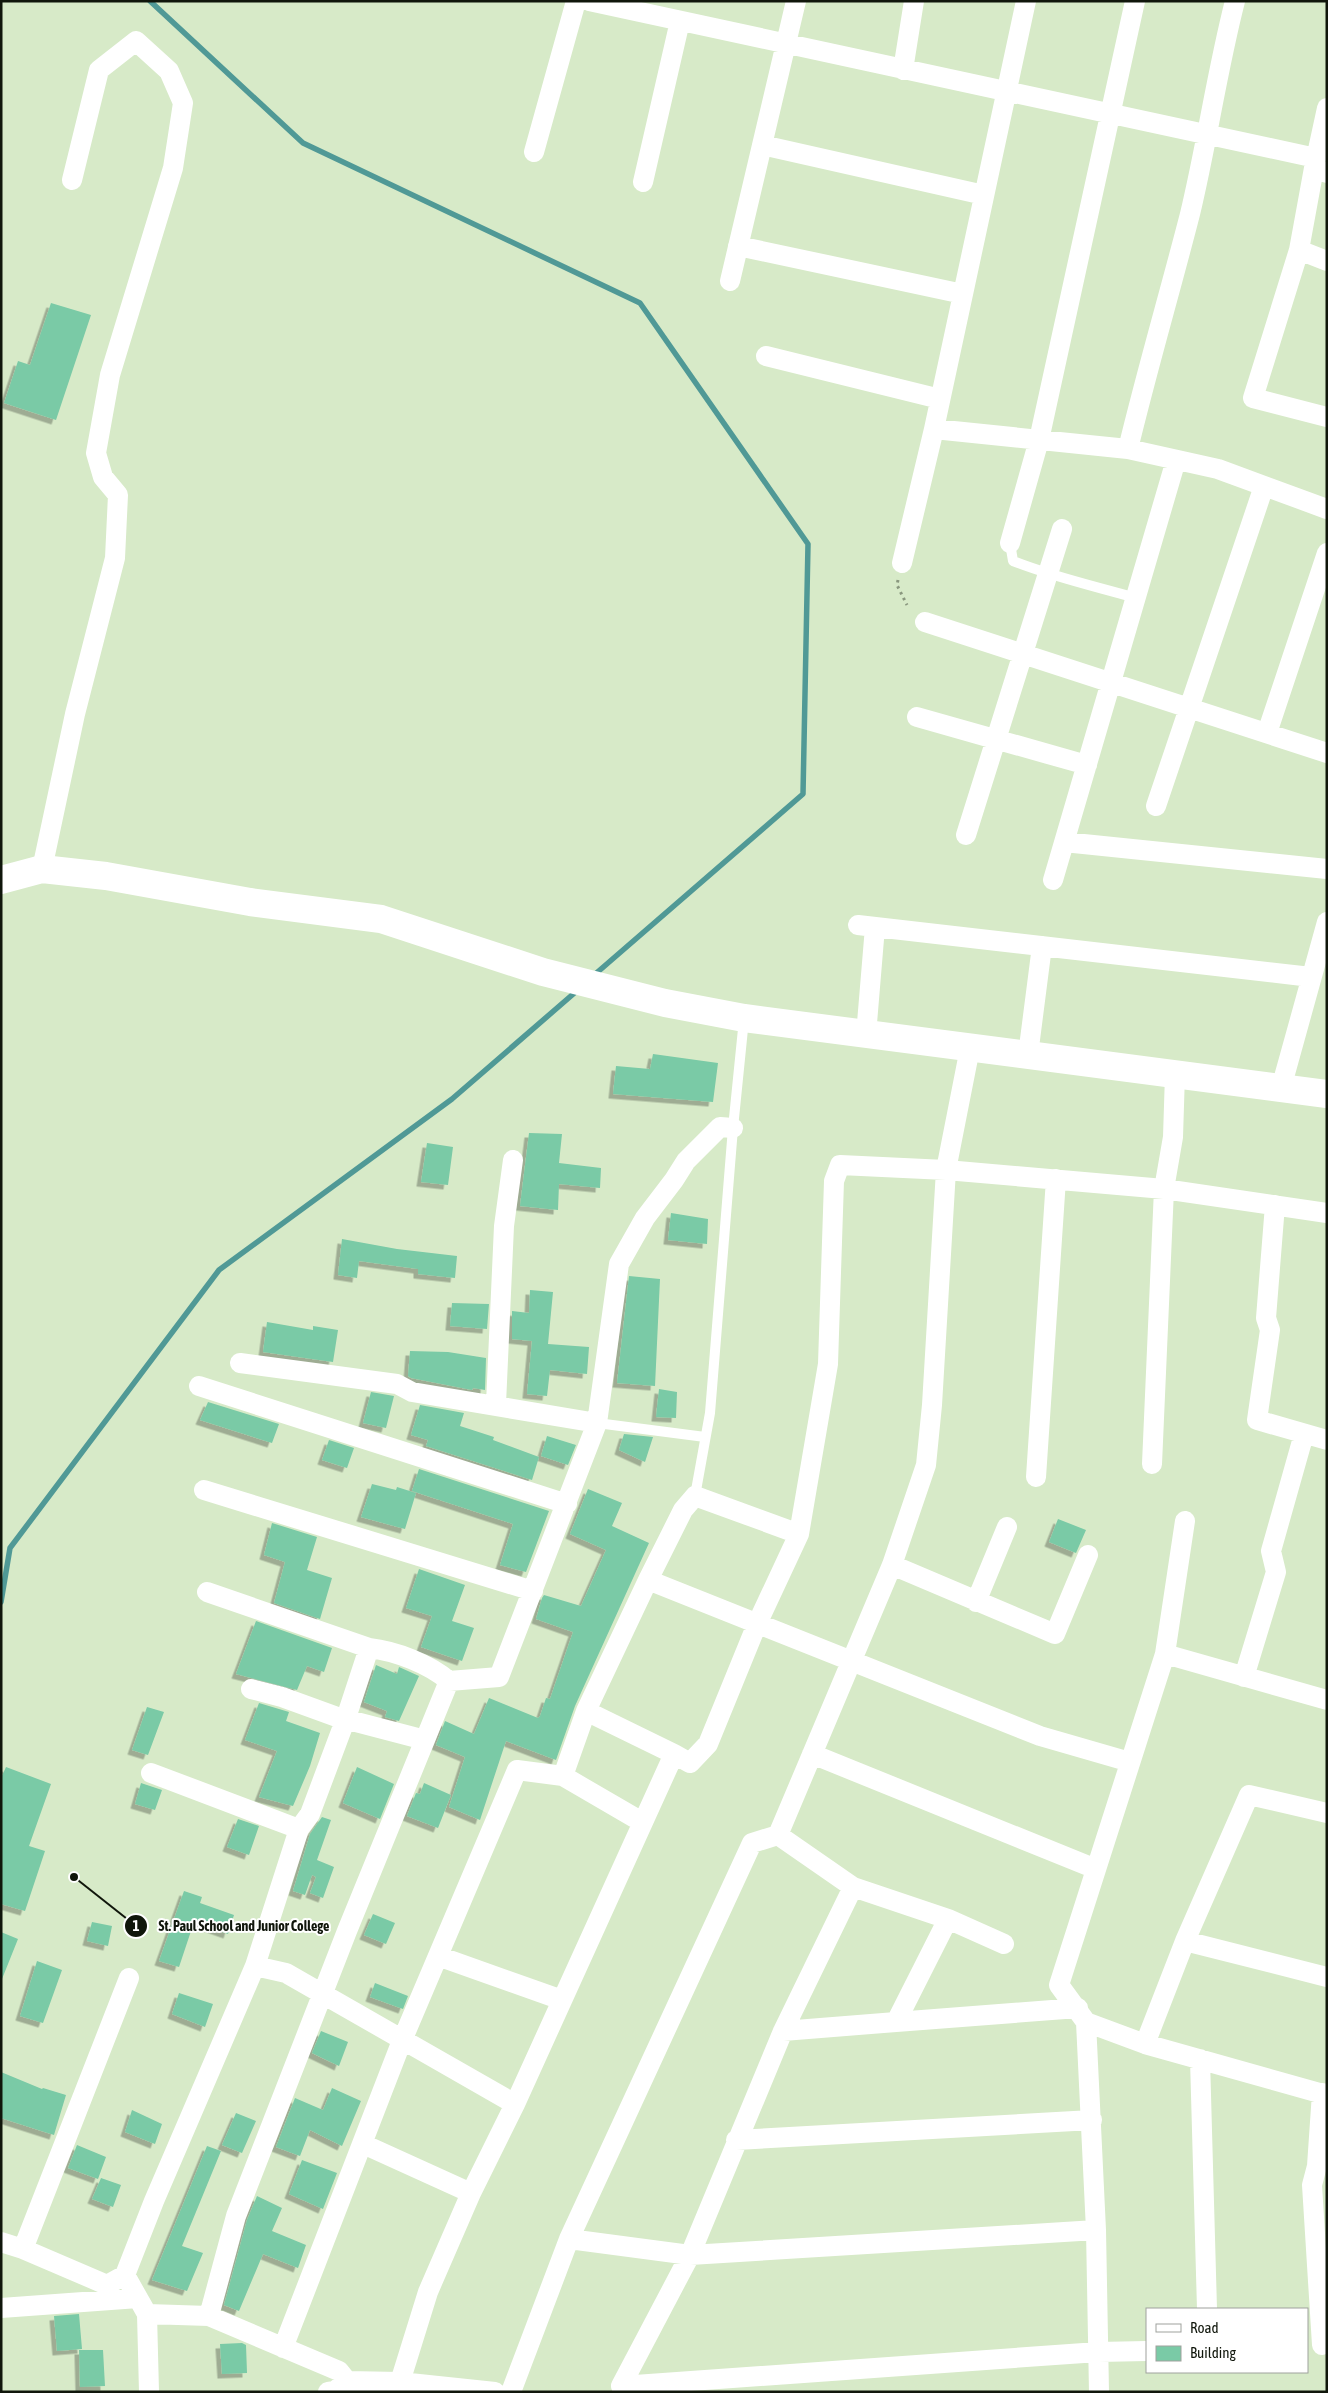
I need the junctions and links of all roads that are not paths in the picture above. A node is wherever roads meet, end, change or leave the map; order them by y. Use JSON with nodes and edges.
{"nodes":[{"id":1,"x":576,"y":1,"type":"edge"},
{"id":2,"x":589,"y":1,"type":"edge"},
{"id":3,"x":796,"y":1,"type":"edge"},
{"id":4,"x":914,"y":1,"type":"edge"},
{"id":5,"x":1026,"y":1,"type":"edge"},
{"id":6,"x":1136,"y":1,"type":"edge"},
{"id":7,"x":1235,"y":1,"type":"edge"},
{"id":8,"x":680,"y":21,"type":"junction"},
{"id":9,"x":786,"y":44,"type":"junction"},
{"id":10,"x":903,"y":70,"type":"junction"},
{"id":11,"x":1006,"y":92,"type":"junction"},
{"id":12,"x":1327,"y":108,"type":"edge"},
{"id":13,"x":1111,"y":115,"type":"junction"},
{"id":14,"x":1206,"y":136,"type":"junction"},
{"id":15,"x":762,"y":145,"type":"junction"},
{"id":16,"x":534,"y":152,"type":"dead end"},
{"id":17,"x":1319,"y":166,"type":"edge"},
{"id":18,"x":72,"y":180,"type":"dead end"},
{"id":19,"x":643,"y":182,"type":"dead end"},
{"id":20,"x":984,"y":195,"type":"junction"},
{"id":21,"x":738,"y":246,"type":"junction"},
{"id":22,"x":1299,"y":250,"type":"junction"},
{"id":23,"x":1327,"y":261,"type":"edge"},
{"id":24,"x":730,"y":281,"type":"dead end"},
{"id":25,"x":963,"y":294,"type":"junction"},
{"id":26,"x":766,"y":356,"type":"dead end"},
{"id":27,"x":940,"y":399,"type":"junction"},
{"id":28,"x":1327,"y":417,"type":"edge"},
{"id":29,"x":934,"y":429,"type":"junction"},
{"id":30,"x":1039,"y":440,"type":"junction"},
{"id":31,"x":1128,"y":449,"type":"junction"},
{"id":32,"x":1176,"y":460,"type":"junction"},
{"id":33,"x":1264,"y":486,"type":"junction"},
{"id":34,"x":1327,"y":510,"type":"edge"},
{"id":35,"x":1062,"y":529,"type":"dead end"},
{"id":36,"x":1010,"y":543,"type":"joint"},
{"id":37,"x":1327,"y":553,"type":"edge"},
{"id":38,"x":902,"y":563,"type":"road end"},
{"id":39,"x":1048,"y":575,"type":"junction"},
{"id":40,"x":1136,"y":598,"type":"junction"},
{"id":41,"x":925,"y":622,"type":"dead end"},
{"id":42,"x":1023,"y":654,"type":"junction"},
{"id":43,"x":1111,"y":682,"type":"junction"},
{"id":44,"x":1189,"y":708,"type":"junction"},
{"id":45,"x":917,"y":717,"type":"dead end"},
{"id":46,"x":1267,"y":733,"type":"junction"},
{"id":47,"x":996,"y":740,"type":"junction"},
{"id":48,"x":1327,"y":753,"type":"edge"},
{"id":49,"x":1087,"y":765,"type":"junction"},
{"id":50,"x":1156,"y":806,"type":"dead end"},
{"id":51,"x":966,"y":835,"type":"dead end"},
{"id":52,"x":1064,"y":842,"type":"junction"},
{"id":53,"x":42,"y":869,"type":"junction"},
{"id":54,"x":1327,"y":869,"type":"edge"},
{"id":55,"x":1,"y":880,"type":"edge"},
{"id":56,"x":1053,"y":880,"type":"dead end"},
{"id":57,"x":1327,"y":922,"type":"edge"},
{"id":58,"x":1042,"y":946,"type":"junction"},
{"id":59,"x":1318,"y":966,"type":"edge"},
{"id":60,"x":744,"y":1018,"type":"junction"},
{"id":61,"x":866,"y":1035,"type":"junction"},
{"id":62,"x":970,"y":1048,"type":"junction"},
{"id":63,"x":1028,"y":1055,"type":"junction"},
{"id":64,"x":1176,"y":1074,"type":"junction"},
{"id":65,"x":1281,"y":1088,"type":"junction"},
{"id":66,"x":1327,"y":1094,"type":"edge"},
{"id":67,"x":732,"y":1128,"type":"junction"},
{"id":68,"x":513,"y":1160,"type":"dead end"},
{"id":69,"x":946,"y":1170,"type":"junction"},
{"id":70,"x":1056,"y":1179,"type":"junction"},
{"id":71,"x":1164,"y":1189,"type":"junction"},
{"id":72,"x":1275,"y":1205,"type":"junction"},
{"id":73,"x":1327,"y":1213,"type":"edge"},
{"id":74,"x":240,"y":1362,"type":"dead end"},
{"id":75,"x":199,"y":1386,"type":"dead end"},
{"id":76,"x":496,"y":1404,"type":"junction"},
{"id":77,"x":597,"y":1423,"type":"junction"},
{"id":78,"x":1304,"y":1434,"type":"junction"},
{"id":79,"x":705,"y":1437,"type":"junction"},
{"id":80,"x":1327,"y":1440,"type":"edge"},
{"id":81,"x":1152,"y":1464,"type":"dead end"},
{"id":82,"x":1036,"y":1476,"type":"dead end"},
{"id":83,"x":204,"y":1490,"type":"dead end"},
{"id":84,"x":696,"y":1496,"type":"junction"},
{"id":85,"x":567,"y":1504,"type":"junction"},
{"id":86,"x":1185,"y":1521,"type":"dead end"},
{"id":87,"x":1007,"y":1527,"type":"dead end"},
{"id":88,"x":799,"y":1534,"type":"junction"},
{"id":89,"x":1088,"y":1555,"type":"dead end"},
{"id":90,"x":892,"y":1565,"type":"junction"},
{"id":91,"x":648,"y":1580,"type":"junction"},
{"id":92,"x":207,"y":1592,"type":"dead end"},
{"id":93,"x":533,"y":1592,"type":"junction"},
{"id":94,"x":976,"y":1602,"type":"junction"},
{"id":95,"x":757,"y":1624,"type":"junction"},
{"id":96,"x":369,"y":1648,"type":"junction"},
{"id":97,"x":1165,"y":1654,"type":"junction"},
{"id":98,"x":852,"y":1661,"type":"junction"},
{"id":99,"x":1244,"y":1677,"type":"junction"},
{"id":100,"x":449,"y":1681,"type":"junction"},
{"id":101,"x":251,"y":1689,"type":"dead end"},
{"id":102,"x":1327,"y":1700,"type":"edge"},
{"id":103,"x":586,"y":1711,"type":"junction"},
{"id":104,"x":346,"y":1718,"type":"junction"},
{"id":105,"x":425,"y":1740,"type":"junction"},
{"id":106,"x":674,"y":1754,"type":"junction"},
{"id":107,"x":812,"y":1754,"type":"junction"},
{"id":108,"x":1130,"y":1762,"type":"junction"},
{"id":109,"x":151,"y":1772,"type":"dead end"},
{"id":110,"x":563,"y":1776,"type":"junction"},
{"id":111,"x":1327,"y":1813,"type":"edge"},
{"id":112,"x":642,"y":1822,"type":"junction"},
{"id":113,"x":299,"y":1829,"type":"junction"},
{"id":114,"x":778,"y":1835,"type":"junction"},
{"id":115,"x":1096,"y":1869,"type":"junction"},
{"id":116,"x":853,"y":1887,"type":"junction"},
{"id":117,"x":948,"y":1919,"type":"junction"},
{"id":118,"x":1185,"y":1941,"type":"junction"},
{"id":119,"x":1004,"y":1944,"type":"dead end"},
{"id":120,"x":438,"y":1956,"type":"junction"},
{"id":121,"x":255,"y":1966,"type":"junction"},
{"id":122,"x":1327,"y":1977,"type":"edge"},
{"id":123,"x":129,"y":1978,"type":"dead end"},
{"id":124,"x":324,"y":1995,"type":"junction"},
{"id":125,"x":562,"y":2000,"type":"junction"},
{"id":126,"x":1082,"y":2015,"type":"junction"},
{"id":127,"x":896,"y":2022,"type":"junction"},
{"id":128,"x":783,"y":2031,"type":"junction"},
{"id":129,"x":403,"y":2040,"type":"junction"},
{"id":130,"x":1145,"y":2044,"type":"junction"},
{"id":131,"x":1200,"y":2059,"type":"junction"},
{"id":132,"x":1324,"y":2094,"type":"edge"},
{"id":133,"x":515,"y":2104,"type":"junction"},
{"id":134,"x":1092,"y":2120,"type":"junction"},
{"id":135,"x":736,"y":2140,"type":"junction"},
{"id":136,"x":363,"y":2144,"type":"junction"},
{"id":137,"x":1322,"y":2167,"type":"edge"},
{"id":138,"x":471,"y":2194,"type":"junction"},
{"id":139,"x":1096,"y":2230,"type":"junction"},
{"id":140,"x":569,"y":2239,"type":"junction"},
{"id":141,"x":1,"y":2242,"type":"edge"},
{"id":142,"x":1322,"y":2245,"type":"edge"},
{"id":143,"x":23,"y":2249,"type":"junction"},
{"id":144,"x":690,"y":2255,"type":"junction"},
{"id":145,"x":125,"y":2275,"type":"junction"},
{"id":146,"x":143,"y":2306,"type":"junction"},
{"id":147,"x":1,"y":2308,"type":"edge"},
{"id":148,"x":1207,"y":2308,"type":"edge"},
{"id":149,"x":209,"y":2316,"type":"junction"},
{"id":150,"x":1319,"y":2345,"type":"edge"},
{"id":151,"x":283,"y":2348,"type":"junction"},
{"id":152,"x":1146,"y":2351,"type":"edge"},
{"id":153,"x":1098,"y":2352,"type":"junction"},
{"id":154,"x":347,"y":2381,"type":"junction"},
{"id":155,"x":400,"y":2382,"type":"junction"},
{"id":156,"x":620,"y":2389,"type":"edge"},
{"id":157,"x":149,"y":2392,"type":"edge"},
{"id":158,"x":328,"y":2392,"type":"edge"},
{"id":159,"x":495,"y":2392,"type":"edge"},
{"id":160,"x":512,"y":2392,"type":"edge"},
{"id":161,"x":1100,"y":2392,"type":"edge"}],
"edges":[{"from":1,"to":16,"type":"street"},
{"from":2,"to":8,"type":"street"},
{"from":3,"to":9,"type":"street"},
{"from":4,"to":10,"type":"street"},
{"from":5,"to":11,"type":"street"},
{"from":6,"to":13,"type":"street"},
{"from":7,"to":14,"type":"street"},
{"from":8,"to":9,"type":"street"},
{"from":8,"to":19,"type":"street"},
{"from":9,"to":10,"type":"street"},
{"from":9,"to":15,"type":"street"},
{"from":10,"to":11,"type":"street"},
{"from":11,"to":13,"type":"street"},
{"from":11,"to":20,"type":"street"},
{"from":12,"to":17,"type":"street"},
{"from":13,"to":14,"type":"street"},
{"from":13,"to":30,"type":"street"},
{"from":14,"to":17,"type":"street"},
{"from":14,"to":31,"type":"street"},
{"from":15,"to":20,"type":"street"},
{"from":15,"to":21,"type":"street"},
{"from":17,"to":22,"type":"street"},
{"from":18,"to":53,"type":"street"},
{"from":20,"to":25,"type":"street"},
{"from":21,"to":24,"type":"street"},
{"from":21,"to":25,"type":"street"},
{"from":22,"to":23,"type":"street"},
{"from":22,"to":28,"type":"street"},
{"from":25,"to":27,"type":"street"},
{"from":26,"to":27,"type":"street"},
{"from":27,"to":29,"type":"street"},
{"from":29,"to":30,"type":"street"},
{"from":29,"to":38,"type":"street"},
{"from":30,"to":31,"type":"street"},
{"from":30,"to":36,"type":"street"},
{"from":31,"to":32,"type":"street"},
{"from":32,"to":33,"type":"street"},
{"from":32,"to":40,"type":"street"},
{"from":33,"to":34,"type":"street"},
{"from":33,"to":44,"type":"street"},
{"from":35,"to":39,"type":"street"},
{"from":36,"to":39,"type":"lane"},
{"from":37,"to":46,"type":"street"},
{"from":39,"to":40,"type":"lane"},
{"from":39,"to":42,"type":"street"},
{"from":40,"to":43,"type":"street"},
{"from":41,"to":42,"type":"street"},
{"from":42,"to":43,"type":"street"},
{"from":42,"to":47,"type":"street"},
{"from":43,"to":44,"type":"street"},
{"from":43,"to":49,"type":"street"},
{"from":44,"to":46,"type":"street"},
{"from":44,"to":50,"type":"street"},
{"from":45,"to":47,"type":"street"},
{"from":46,"to":48,"type":"street"},
{"from":47,"to":49,"type":"street"},
{"from":47,"to":51,"type":"street"},
{"from":49,"to":52,"type":"street"},
{"from":52,"to":54,"type":"street"},
{"from":52,"to":56,"type":"street"},
{"from":53,"to":55,"type":"street"},
{"from":53,"to":60,"type":"street"},
{"from":57,"to":59,"type":"street"},
{"from":58,"to":59,"type":"street"},
{"from":58,"to":61,"type":"street"},
{"from":58,"to":63,"type":"street"},
{"from":59,"to":65,"type":"street"},
{"from":60,"to":61,"type":"street"},
{"from":60,"to":67,"type":"lane"},
{"from":61,"to":62,"type":"street"},
{"from":62,"to":63,"type":"street"},
{"from":62,"to":69,"type":"street"},
{"from":63,"to":64,"type":"street"},
{"from":64,"to":65,"type":"street"},
{"from":64,"to":71,"type":"street"},
{"from":65,"to":66,"type":"street"},
{"from":67,"to":77,"type":"street"},
{"from":67,"to":79,"type":"lane"},
{"from":68,"to":76,"type":"street"},
{"from":69,"to":70,"type":"street"},
{"from":69,"to":88,"type":"street"},
{"from":69,"to":90,"type":"street"},
{"from":70,"to":71,"type":"street"},
{"from":70,"to":82,"type":"street"},
{"from":71,"to":72,"type":"street"},
{"from":71,"to":81,"type":"street"},
{"from":72,"to":73,"type":"street"},
{"from":72,"to":78,"type":"street"},
{"from":74,"to":76,"type":"street"},
{"from":75,"to":85,"type":"street"},
{"from":76,"to":77,"type":"street"},
{"from":77,"to":79,"type":"lane"},
{"from":77,"to":85,"type":"street"},
{"from":78,"to":80,"type":"street"},
{"from":78,"to":99,"type":"street"},
{"from":79,"to":84,"type":"lane"},
{"from":83,"to":93,"type":"street"},
{"from":84,"to":88,"type":"street"},
{"from":84,"to":91,"type":"street"},
{"from":85,"to":93,"type":"street"},
{"from":86,"to":97,"type":"street"},
{"from":87,"to":94,"type":"street"},
{"from":88,"to":95,"type":"street"},
{"from":89,"to":94,"type":"street"},
{"from":90,"to":94,"type":"street"},
{"from":90,"to":98,"type":"street"},
{"from":91,"to":95,"type":"street"},
{"from":91,"to":103,"type":"street"},
{"from":92,"to":96,"type":"street"},
{"from":93,"to":100,"type":"street"},
{"from":95,"to":98,"type":"street"},
{"from":95,"to":106,"type":"street"},
{"from":96,"to":100,"type":"street"},
{"from":96,"to":104,"type":"street"},
{"from":97,"to":99,"type":"street"},
{"from":97,"to":108,"type":"street"},
{"from":98,"to":107,"type":"street"},
{"from":98,"to":108,"type":"street"},
{"from":99,"to":102,"type":"street"},
{"from":100,"to":105,"type":"street"},
{"from":101,"to":104,"type":"street"},
{"from":103,"to":106,"type":"street"},
{"from":103,"to":110,"type":"street"},
{"from":104,"to":105,"type":"street"},
{"from":104,"to":113,"type":"street"},
{"from":105,"to":124,"type":"street"},
{"from":106,"to":112,"type":"street"},
{"from":107,"to":114,"type":"street"},
{"from":107,"to":115,"type":"street"},
{"from":108,"to":115,"type":"street"},
{"from":109,"to":113,"type":"street"},
{"from":110,"to":112,"type":"street"},
{"from":110,"to":120,"type":"street"},
{"from":111,"to":118,"type":"street"},
{"from":112,"to":125,"type":"street"},
{"from":113,"to":121,"type":"street"},
{"from":114,"to":116,"type":"street"},
{"from":114,"to":140,"type":"street"},
{"from":115,"to":126,"type":"street"},
{"from":116,"to":117,"type":"street"},
{"from":116,"to":128,"type":"street"},
{"from":117,"to":119,"type":"street"},
{"from":117,"to":127,"type":"street"},
{"from":118,"to":122,"type":"street"},
{"from":118,"to":130,"type":"street"},
{"from":120,"to":125,"type":"street"},
{"from":120,"to":129,"type":"street"},
{"from":121,"to":124,"type":"street"},
{"from":121,"to":145,"type":"street"},
{"from":123,"to":143,"type":"street"},
{"from":124,"to":129,"type":"street"},
{"from":124,"to":149,"type":"street"},
{"from":125,"to":133,"type":"street"},
{"from":126,"to":127,"type":"street"},
{"from":126,"to":130,"type":"street"},
{"from":126,"to":134,"type":"street"},
{"from":127,"to":128,"type":"street"},
{"from":128,"to":135,"type":"street"},
{"from":129,"to":133,"type":"street"},
{"from":129,"to":136,"type":"street"},
{"from":130,"to":131,"type":"street"},
{"from":131,"to":132,"type":"street"},
{"from":131,"to":148,"type":"street"},
{"from":132,"to":137,"type":"street"},
{"from":133,"to":138,"type":"street"},
{"from":134,"to":135,"type":"street"},
{"from":134,"to":139,"type":"street"},
{"from":135,"to":144,"type":"street"},
{"from":136,"to":138,"type":"street"},
{"from":136,"to":151,"type":"street"},
{"from":137,"to":142,"type":"street"},
{"from":138,"to":155,"type":"street"},
{"from":139,"to":144,"type":"street"},
{"from":139,"to":153,"type":"street"},
{"from":140,"to":144,"type":"street"},
{"from":140,"to":160,"type":"street"},
{"from":141,"to":143,"type":"street"},
{"from":142,"to":150,"type":"street"},
{"from":143,"to":145,"type":"street"},
{"from":144,"to":156,"type":"street"},
{"from":145,"to":146,"type":"street"},
{"from":146,"to":147,"type":"street"},
{"from":146,"to":149,"type":"street"},
{"from":146,"to":157,"type":"street"},
{"from":149,"to":151,"type":"street"},
{"from":151,"to":154,"type":"street"},
{"from":152,"to":153,"type":"street"},
{"from":153,"to":156,"type":"street"},
{"from":153,"to":161,"type":"street"},
{"from":154,"to":155,"type":"street"},
{"from":154,"to":158,"type":"street"},
{"from":155,"to":159,"type":"street"}]}
